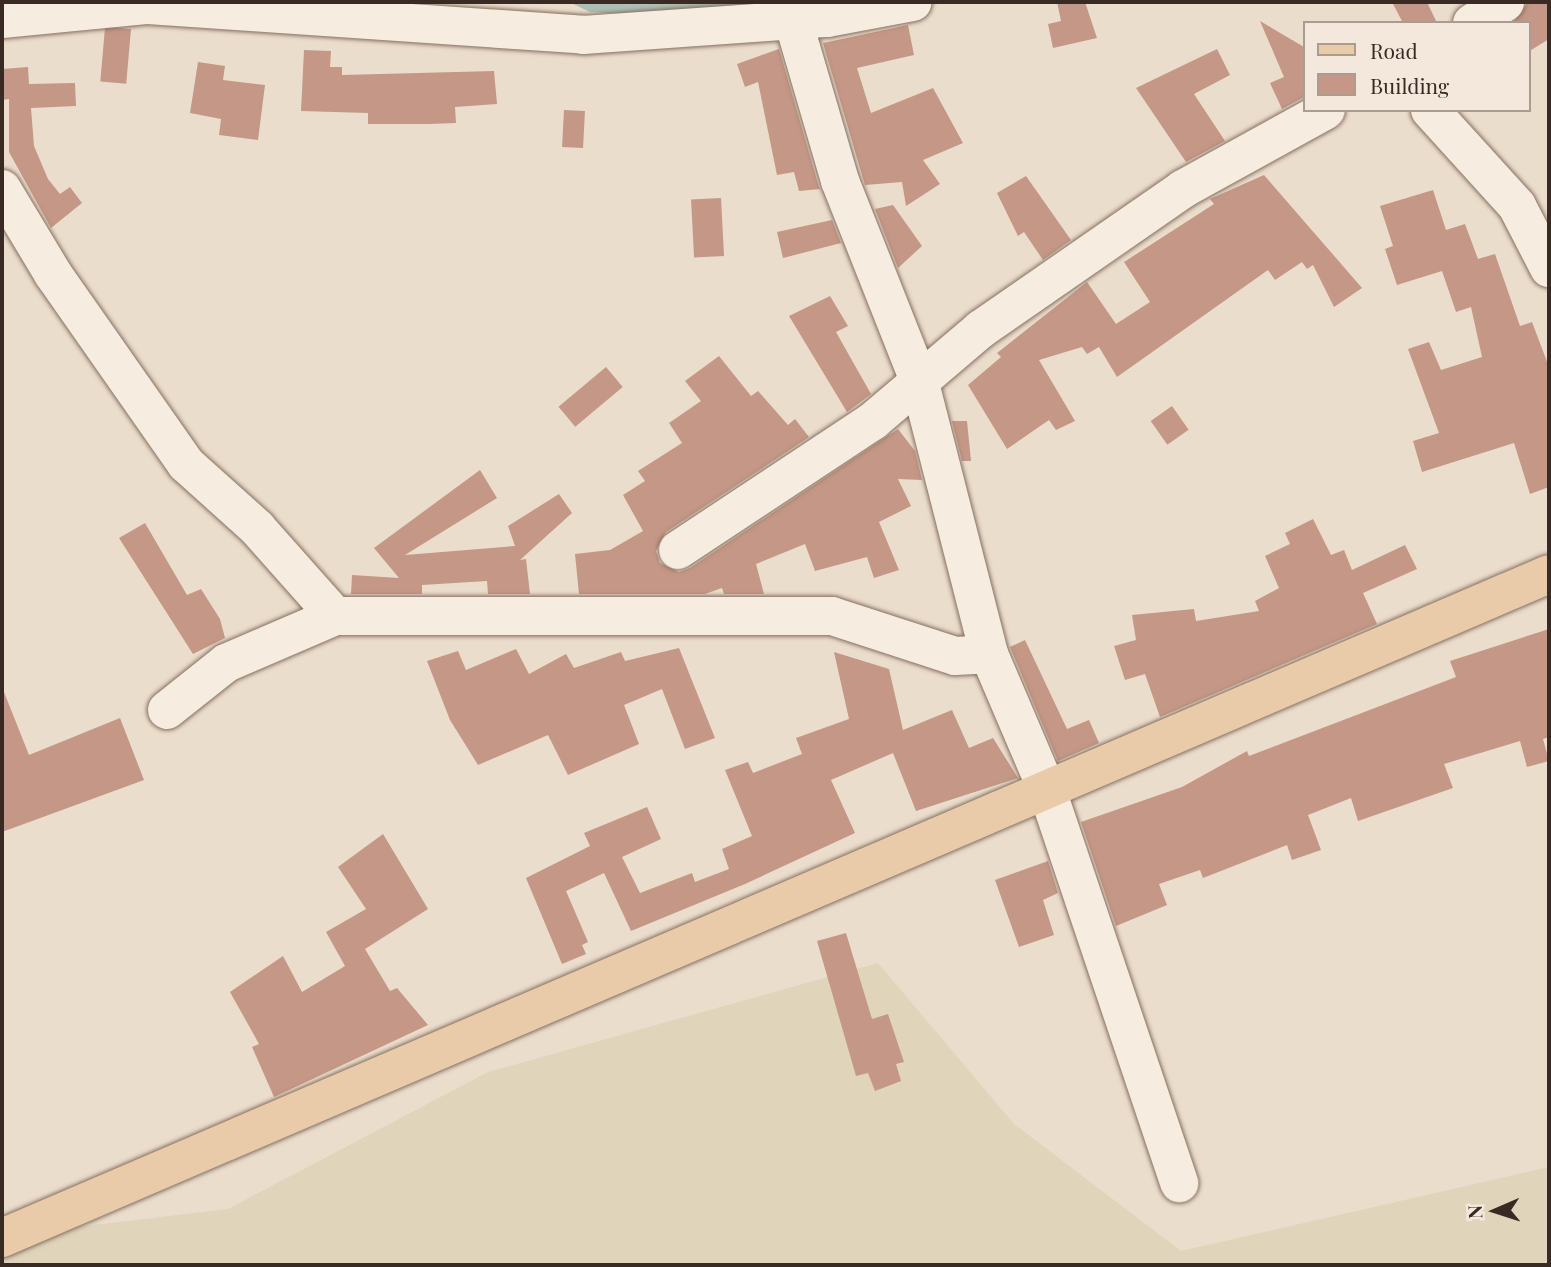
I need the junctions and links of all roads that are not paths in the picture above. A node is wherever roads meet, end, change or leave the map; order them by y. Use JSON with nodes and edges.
{"nodes":[{"id":1,"x":913,"y":2,"type":"edge"},
{"id":2,"x":1505,"y":2,"type":"edge"},
{"id":3,"x":2,"y":19,"type":"edge"},
{"id":4,"x":793,"y":20,"type":"junction"},
{"id":5,"x":1475,"y":21,"type":"edge"},
{"id":6,"x":1322,"y":112,"type":"edge"},
{"id":7,"x":1432,"y":112,"type":"edge"},
{"id":8,"x":2,"y":189,"type":"edge"},
{"id":9,"x":1549,"y":268,"type":"edge"},
{"id":10,"x":920,"y":383,"type":"junction"},
{"id":11,"x":678,"y":550,"type":"dead end"},
{"id":12,"x":1549,"y":574,"type":"edge"},
{"id":13,"x":335,"y":616,"type":"junction"},
{"id":14,"x":989,"y":654,"type":"junction"},
{"id":15,"x":167,"y":710,"type":"dead end"},
{"id":16,"x":1047,"y":790,"type":"junction"},
{"id":17,"x":1180,"y":1183,"type":"dead end"},
{"id":18,"x":2,"y":1238,"type":"edge"}],
"edges":[{"from":1,"to":4,"type":"street"},
{"from":2,"to":5,"type":"street"},
{"from":3,"to":4,"type":"street"},
{"from":4,"to":10,"type":"street"},
{"from":6,"to":10,"type":"street"},
{"from":7,"to":9,"type":"street"},
{"from":8,"to":13,"type":"street"},
{"from":10,"to":11,"type":"street"},
{"from":10,"to":14,"type":"street"},
{"from":12,"to":16,"type":"main road"},
{"from":13,"to":14,"type":"street"},
{"from":13,"to":15,"type":"street"},
{"from":14,"to":16,"type":"street"},
{"from":16,"to":17,"type":"street"},
{"from":16,"to":18,"type":"main road"}]}
